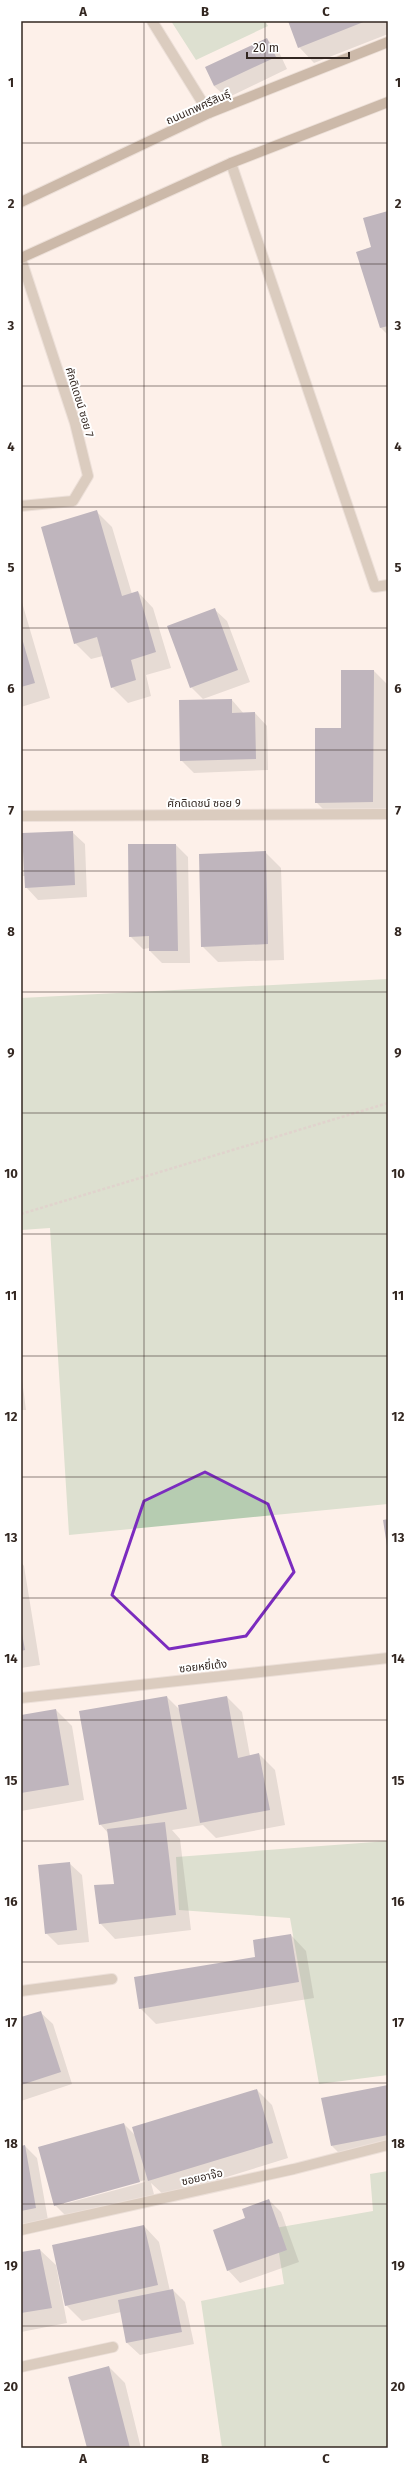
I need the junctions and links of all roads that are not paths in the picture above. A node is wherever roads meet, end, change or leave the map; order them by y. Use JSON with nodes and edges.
{"nodes":[{"id":1,"x":152,"y":21,"type":"edge"},
{"id":2,"x":388,"y":42,"type":"edge"},
{"id":3,"x":388,"y":102,"type":"edge"},
{"id":4,"x":209,"y":113,"type":"junction"},
{"id":5,"x":231,"y":163,"type":"junction"},
{"id":6,"x":21,"y":202,"type":"edge"},
{"id":7,"x":21,"y":258,"type":"edge"},
{"id":8,"x":21,"y":506,"type":"edge"},
{"id":9,"x":388,"y":585,"type":"edge"},
{"id":10,"x":388,"y":814,"type":"edge"},
{"id":11,"x":21,"y":816,"type":"edge"},
{"id":12,"x":388,"y":1658,"type":"edge"},
{"id":13,"x":21,"y":1698,"type":"edge"},
{"id":14,"x":112,"y":1979,"type":"dead end"},
{"id":15,"x":21,"y":1991,"type":"edge"},
{"id":16,"x":388,"y":2145,"type":"edge"},
{"id":17,"x":21,"y":2230,"type":"edge"},
{"id":18,"x":113,"y":2347,"type":"dead end"},
{"id":19,"x":21,"y":2367,"type":"edge"}],
"edges":[{"from":1,"to":4,"type":"street"},
{"from":2,"to":4,"type":"main road","name":"ถนนเทพศรีสินธุ์"},
{"from":3,"to":5,"type":"main road"},
{"from":4,"to":6,"type":"main road","name":"ถนนเทพศรีสินธุ์"},
{"from":5,"to":7,"type":"main road"},
{"from":5,"to":9,"type":"street"},
{"from":7,"to":8,"type":"street","name":"ศักดิเดชน์ ซอย 7"},
{"from":10,"to":11,"type":"street","name":"ศักดิเดชน์ ซอย 9"},
{"from":12,"to":13,"type":"street","name":"ซอยหยี่เต้ง"},
{"from":14,"to":15,"type":"street"},
{"from":16,"to":17,"type":"street","name":"ซอยอาจ๊อ"},
{"from":18,"to":19,"type":"street"}]}
